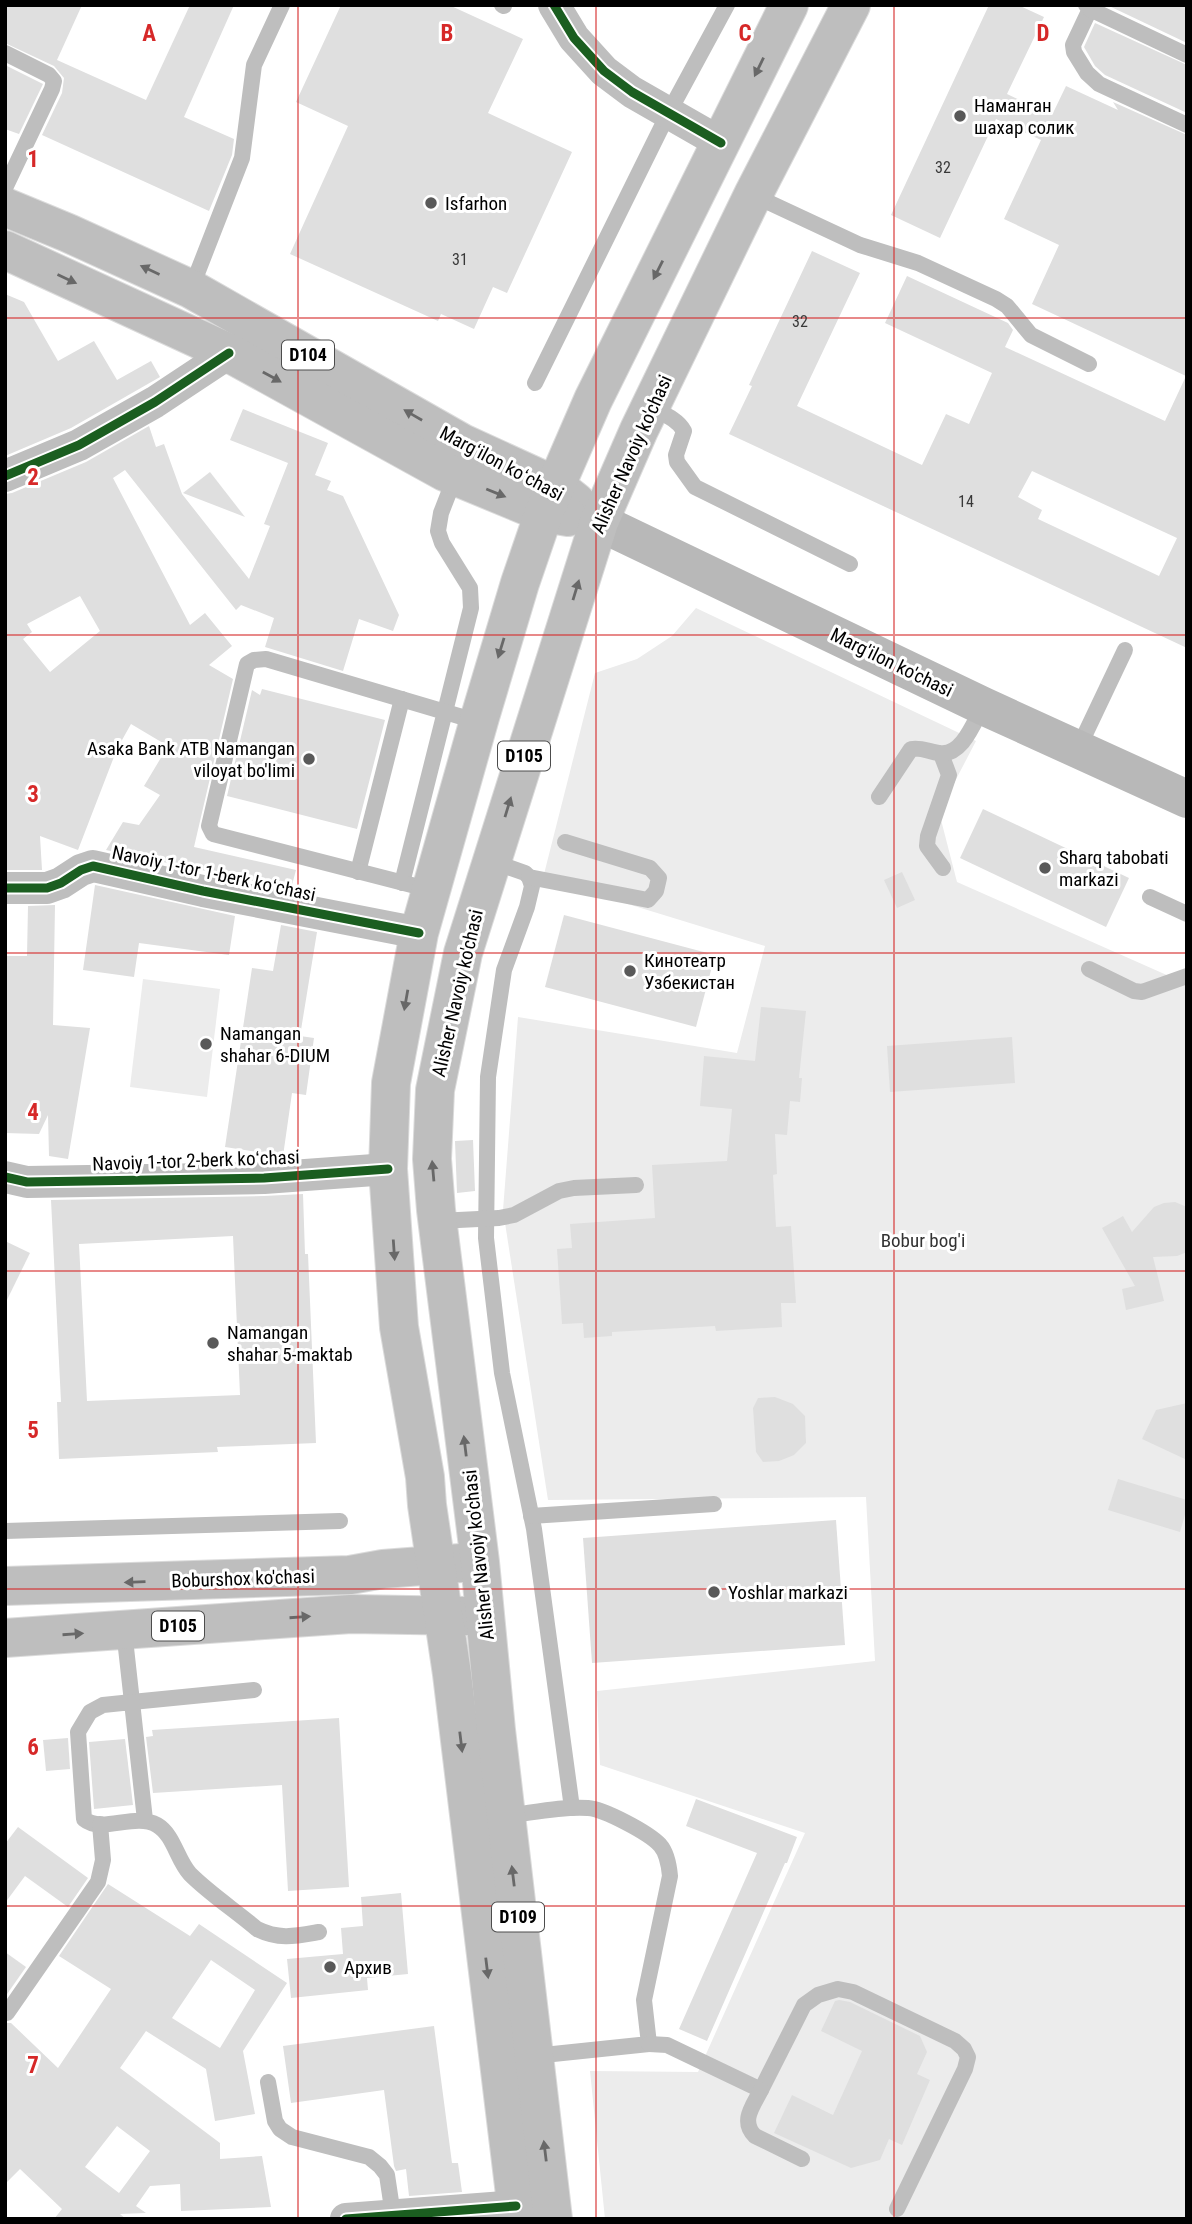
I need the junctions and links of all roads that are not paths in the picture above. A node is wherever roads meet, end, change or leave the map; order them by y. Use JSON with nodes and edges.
{"nodes":[{"id":1,"x":282,"y":5,"type":"edge"},
{"id":2,"x":554,"y":5,"type":"edge"},
{"id":3,"x":727,"y":5,"type":"edge"},
{"id":4,"x":789,"y":5,"type":"edge"},
{"id":5,"x":851,"y":5,"type":"edge"},
{"id":6,"x":1088,"y":7,"type":"edge"},
{"id":7,"x":5,"y":53,"type":"edge"},
{"id":8,"x":1187,"y":55,"type":"edge"},
{"id":9,"x":668,"y":114,"type":"junction"},
{"id":10,"x":1187,"y":125,"type":"edge"},
{"id":11,"x":721,"y":143,"type":"junction"},
{"id":12,"x":5,"y":188,"type":"edge"},
{"id":13,"x":753,"y":195,"type":"junction"},
{"id":14,"x":5,"y":207,"type":"edge"},
{"id":15,"x":5,"y":250,"type":"edge"},
{"id":16,"x":191,"y":289,"type":"junction"},
{"id":17,"x":229,"y":353,"type":"junction"},
{"id":18,"x":1089,"y":364,"type":"dead end"},
{"id":19,"x":535,"y":383,"type":"dead end"},
{"id":20,"x":649,"y":407,"type":"junction"},
{"id":21,"x":5,"y":476,"type":"edge"},
{"id":22,"x":455,"y":477,"type":"junction"},
{"id":23,"x":550,"y":499,"type":"junction"},
{"id":24,"x":599,"y":522,"type":"junction"},
{"id":25,"x":850,"y":564,"type":"dead end"},
{"id":26,"x":1125,"y":650,"type":"dead end"},
{"id":27,"x":402,"y":699,"type":"junction"},
{"id":28,"x":983,"y":706,"type":"junction"},
{"id":29,"x":462,"y":717,"type":"junction"},
{"id":30,"x":1078,"y":749,"type":"junction"},
{"id":31,"x":941,"y":754,"type":"junction"},
{"id":32,"x":879,"y":797,"type":"dead end"},
{"id":33,"x":1187,"y":799,"type":"edge"},
{"id":34,"x":565,"y":842,"type":"dead end"},
{"id":35,"x":491,"y":861,"type":"junction"},
{"id":36,"x":943,"y":868,"type":"dead end"},
{"id":37,"x":358,"y":872,"type":"junction"},
{"id":38,"x":529,"y":877,"type":"junction"},
{"id":39,"x":416,"y":887,"type":"junction"},
{"id":40,"x":5,"y":888,"type":"edge"},
{"id":41,"x":1150,"y":897,"type":"dead end"},
{"id":42,"x":1187,"y":914,"type":"edge"},
{"id":43,"x":419,"y":933,"type":"junction"},
{"id":44,"x":1089,"y":969,"type":"dead end"},
{"id":45,"x":1187,"y":976,"type":"edge"},
{"id":46,"x":391,"y":1083,"type":"junction"},
{"id":47,"x":435,"y":1090,"type":"junction"},
{"id":48,"x":388,"y":1169,"type":"junction"},
{"id":49,"x":5,"y":1177,"type":"edge"},
{"id":50,"x":636,"y":1185,"type":"dead end"},
{"id":51,"x":486,"y":1219,"type":"junction"},
{"id":52,"x":438,"y":1221,"type":"junction"},
{"id":53,"x":714,"y":1504,"type":"dead end"},
{"id":54,"x":427,"y":1505,"type":"junction"},
{"id":55,"x":531,"y":1516,"type":"junction"},
{"id":56,"x":340,"y":1521,"type":"dead end"},
{"id":57,"x":5,"y":1531,"type":"edge"},
{"id":58,"x":481,"y":1562,"type":"junction"},
{"id":59,"x":437,"y":1565,"type":"junction"},
{"id":60,"x":383,"y":1569,"type":"junction"},
{"id":61,"x":5,"y":1586,"type":"edge"},
{"id":62,"x":400,"y":1615,"type":"junction"},
{"id":63,"x":442,"y":1616,"type":"junction"},
{"id":64,"x":485,"y":1616,"type":"junction"},
{"id":65,"x":124,"y":1630,"type":"junction"},
{"id":66,"x":5,"y":1638,"type":"edge"},
{"id":67,"x":452,"y":1674,"type":"junction"},
{"id":68,"x":254,"y":1690,"type":"dead end"},
{"id":69,"x":132,"y":1702,"type":"junction"},
{"id":70,"x":572,"y":1808,"type":"junction"},
{"id":71,"x":506,"y":1815,"type":"junction"},
{"id":72,"x":145,"y":1820,"type":"junction"},
{"id":73,"x":100,"y":1824,"type":"junction"},
{"id":74,"x":319,"y":1932,"type":"dead end"},
{"id":75,"x":7,"y":2013,"type":"dead end"},
{"id":76,"x":649,"y":2044,"type":"junction"},
{"id":77,"x":534,"y":2056,"type":"junction"},
{"id":78,"x":268,"y":2082,"type":"dead end"},
{"id":79,"x":761,"y":2090,"type":"junction"},
{"id":80,"x":802,"y":2159,"type":"dead end"},
{"id":81,"x":897,"y":2209,"type":"dead end"},
{"id":82,"x":517,"y":2212,"type":"edge"},
{"id":83,"x":393,"y":2215,"type":"junction"},
{"id":84,"x":346,"y":2219,"type":"edge"},
{"id":85,"x":553,"y":2219,"type":"edge"}],
"edges":[{"from":1,"to":16,"type":"lane"},
{"from":2,"to":9,"type":"street"},
{"from":3,"to":9,"type":"lane"},
{"from":4,"to":11,"type":"main road","number":"D105","one_way":true},
{"from":5,"to":13,"type":"main road","name":"Alisher Navoiy ko'chasi","number":"D105"},
{"from":6,"to":8,"type":"lane"},
{"from":6,"to":10,"type":"lane"},
{"from":7,"to":12,"type":"lane"},
{"from":9,"to":11,"type":"street"},
{"from":9,"to":19,"type":"lane"},
{"from":11,"to":23,"type":"main road","number":"D105","one_way":true},
{"from":13,"to":18,"type":"lane"},
{"from":13,"to":20,"type":"main road","name":"Alisher Navoiy ko'chasi","number":"D105"},
{"from":16,"to":14,"type":"main road","name":"Margʻilon koʻchasi","number":"D104","one_way":true},
{"from":15,"to":17,"type":"main road","name":"Margʻilon koʻchasi","number":"D104","one_way":true},
{"from":23,"to":16,"type":"main road","name":"Margʻilon koʻchasi","number":"D104","one_way":true},
{"from":17,"to":21,"type":"street"},
{"from":17,"to":22,"type":"main road","name":"Margʻilon koʻchasi","number":"D104","one_way":true},
{"from":20,"to":24,"type":"main road","name":"Alisher Navoiy ko'chasi","number":"D105"},
{"from":20,"to":25,"type":"lane"},
{"from":22,"to":23,"type":"main road","name":"Margʻilon koʻchasi","number":"D104","one_way":true},
{"from":22,"to":29,"type":"lane"},
{"from":23,"to":24,"type":"main road","name":"Margʻilon koʻchasi","number":"D104"},
{"from":23,"to":29,"type":"main road","number":"D105","one_way":true},
{"from":24,"to":28,"type":"main road","name":"Marg'ilon ko'chasi"},
{"from":35,"to":24,"type":"main road","name":"Alisher Navoiy ko'chasi","number":"D105","one_way":true},
{"from":26,"to":30,"type":"lane"},
{"from":27,"to":29,"type":"lane"},
{"from":27,"to":37,"type":"lane"},
{"from":27,"to":37,"type":"lane"},
{"from":28,"to":30,"type":"main road","name":"Marg'ilon ko'chasi"},
{"from":28,"to":31,"type":"lane"},
{"from":29,"to":39,"type":"main road","number":"D105"},
{"from":30,"to":33,"type":"main road","name":"Marg'ilon ko'chasi"},
{"from":31,"to":32,"type":"lane"},
{"from":31,"to":36,"type":"lane"},
{"from":34,"to":38,"type":"lane"},
{"from":35,"to":38,"type":"lane"},
{"from":35,"to":47,"type":"main road","name":"Alisher Navoiy ko'chasi","number":"D105"},
{"from":37,"to":39,"type":"lane"},
{"from":38,"to":51,"type":"lane"},
{"from":39,"to":43,"type":"main road","number":"D105"},
{"from":40,"to":43,"type":"street","name":"Navoiy 1-tor 1-berk koʻchasi"},
{"from":41,"to":42,"type":"lane"},
{"from":43,"to":46,"type":"main road","number":"D105","one_way":true},
{"from":44,"to":45,"type":"lane"},
{"from":46,"to":47,"type":"main road"},
{"from":46,"to":48,"type":"main road","number":"D105"},
{"from":52,"to":47,"type":"main road","name":"Alisher Navoiy ko'chasi","number":"D105","one_way":true},
{"from":48,"to":49,"type":"street","name":"Navoiy 1-tor 2-berk koʻchasi"},
{"from":48,"to":54,"type":"main road","number":"D105","one_way":true},
{"from":50,"to":51,"type":"lane"},
{"from":51,"to":52,"type":"lane"},
{"from":51,"to":55,"type":"lane"},
{"from":58,"to":52,"type":"main road","name":"Alisher Navoiy ko'chasi","number":"D105","one_way":true},
{"from":53,"to":55,"type":"lane"},
{"from":54,"to":59,"type":"main road","number":"D105"},
{"from":54,"to":60,"type":"main road"},
{"from":55,"to":70,"type":"lane"},
{"from":56,"to":57,"type":"lane"},
{"from":58,"to":59,"type":"main road","name":"Boburshox ko'chasi"},
{"from":58,"to":64,"type":"main road","name":"Alisher Navoiy ko'chasi","number":"D105"},
{"from":59,"to":60,"type":"main road","name":"Boburshox ko'chasi"},
{"from":59,"to":63,"type":"main road"},
{"from":60,"to":61,"type":"main road","name":"Boburshox ko'chasi","one_way":true},
{"from":62,"to":63,"type":"main road","number":"D105"},
{"from":65,"to":62,"type":"main road","number":"D105","one_way":true},
{"from":62,"to":67,"type":"main road"},
{"from":63,"to":64,"type":"main road","number":"D105"},
{"from":63,"to":67,"type":"main road","number":"D109"},
{"from":64,"to":71,"type":"main road","name":"Alisher Navoiy ko'chasi","number":"D109"},
{"from":66,"to":65,"type":"main road","number":"D105","one_way":true},
{"from":65,"to":69,"type":"lane"},
{"from":67,"to":82,"type":"main road","number":"D109","one_way":true},
{"from":68,"to":69,"type":"lane"},
{"from":69,"to":72,"type":"lane"},
{"from":69,"to":73,"type":"lane"},
{"from":70,"to":71,"type":"lane"},
{"from":70,"to":76,"type":"lane"},
{"from":77,"to":71,"type":"main road","name":"Alisher Navoiy ko'chasi","number":"D109","one_way":true},
{"from":72,"to":73,"type":"lane"},
{"from":72,"to":74,"type":"lane"},
{"from":73,"to":75,"type":"lane"},
{"from":76,"to":77,"type":"lane"},
{"from":76,"to":79,"type":"lane"},
{"from":85,"to":77,"type":"main road","name":"Alisher Navoiy ko'chasi","number":"D109","one_way":true},
{"from":78,"to":83,"type":"lane"},
{"from":79,"to":80,"type":"lane"},
{"from":79,"to":81,"type":"lane"},
{"from":82,"to":83,"type":"street"},
{"from":83,"to":84,"type":"street"}]}
